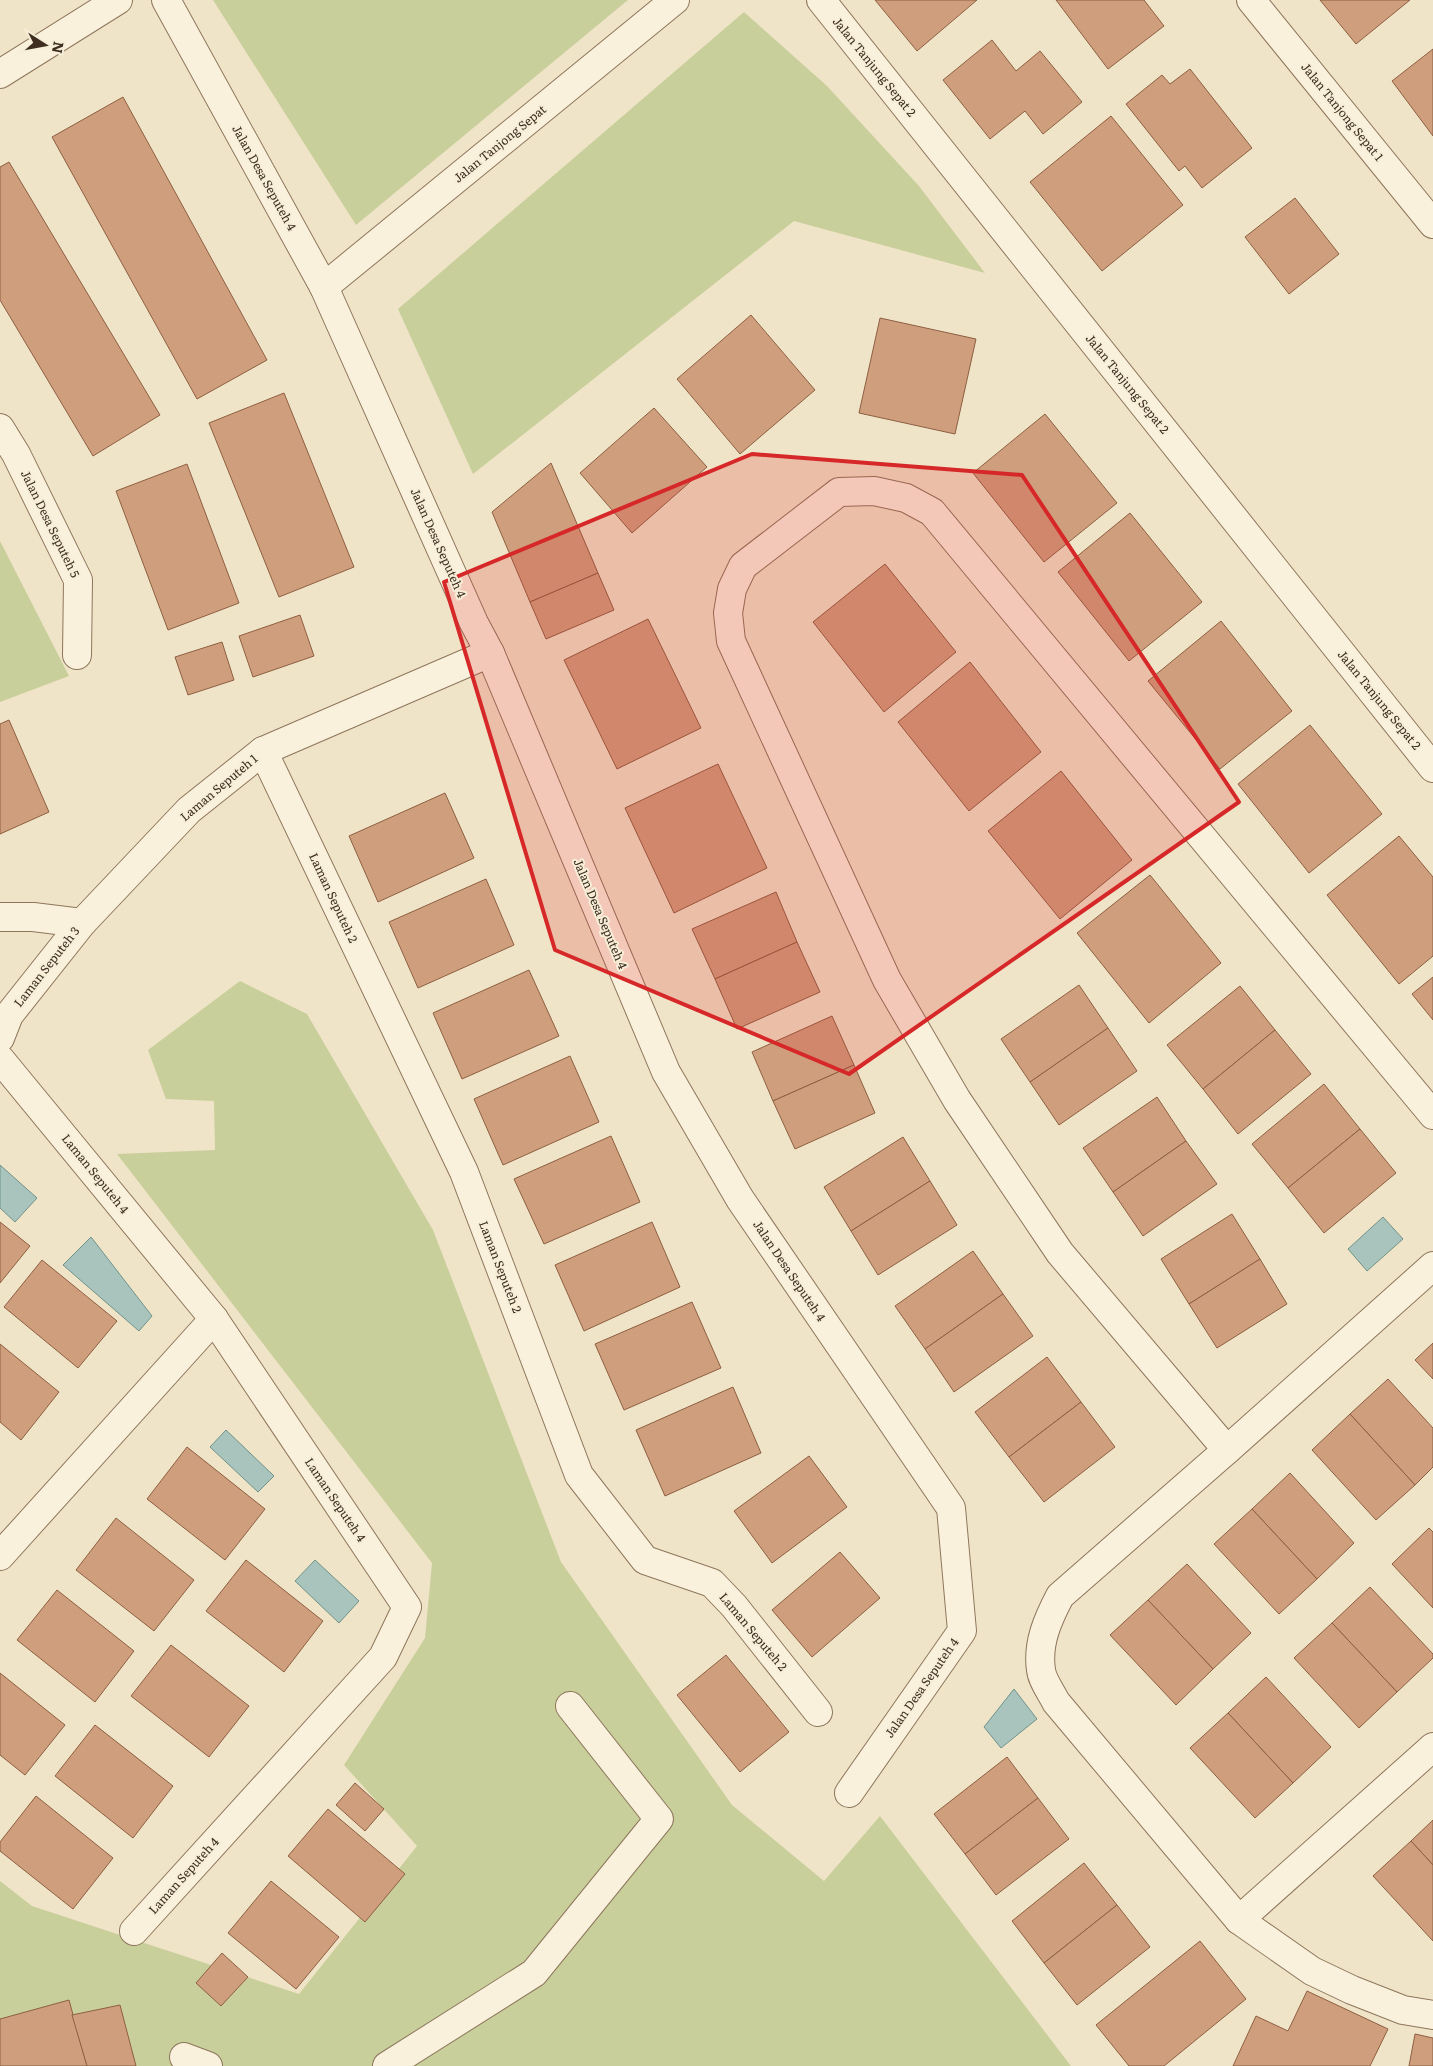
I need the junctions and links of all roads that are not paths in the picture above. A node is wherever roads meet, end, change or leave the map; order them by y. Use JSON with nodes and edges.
{"nodes":[{"id":1,"x":118,"y":0,"type":"edge"},
{"id":2,"x":166,"y":0,"type":"edge"},
{"id":3,"x":675,"y":0,"type":"edge"},
{"id":4,"x":821,"y":0,"type":"edge"},
{"id":5,"x":1251,"y":0,"type":"edge"},
{"id":6,"x":0,"y":74,"type":"edge"},
{"id":7,"x":1433,"y":224,"type":"edge"},
{"id":8,"x":324,"y":288,"type":"junction"},
{"id":9,"x":0,"y":428,"type":"edge"},
{"id":10,"x":490,"y":653,"type":"junction"},
{"id":11,"x":77,"y":655,"type":"dead end"},
{"id":12,"x":263,"y":751,"type":"junction"},
{"id":13,"x":1433,"y":768,"type":"edge"},
{"id":14,"x":0,"y":917,"type":"edge"},
{"id":15,"x":82,"y":923,"type":"junction"},
{"id":16,"x":0,"y":1038,"type":"edge"},
{"id":17,"x":0,"y":1059,"type":"edge"},
{"id":18,"x":1433,"y":1115,"type":"edge"},
{"id":19,"x":1433,"y":1266,"type":"edge"},
{"id":20,"x":214,"y":1319,"type":"junction"},
{"id":21,"x":1227,"y":1450,"type":"junction"},
{"id":22,"x":0,"y":1556,"type":"edge"},
{"id":23,"x":570,"y":1706,"type":"dead end"},
{"id":24,"x":818,"y":1712,"type":"dead end"},
{"id":25,"x":1433,"y":1747,"type":"edge"},
{"id":26,"x":849,"y":1793,"type":"dead end"},
{"id":27,"x":1239,"y":1920,"type":"junction"},
{"id":28,"x":134,"y":1931,"type":"dead end"},
{"id":29,"x":1433,"y":2015,"type":"edge"},
{"id":30,"x":387,"y":2066,"type":"edge"}],
"edges":[{"from":1,"to":6,"type":"street"},
{"from":2,"to":8,"type":"street","name":"Jalan Desa Seputeh 4"},
{"from":3,"to":8,"type":"street","name":"Jalan Tanjong Sepat"},
{"from":4,"to":13,"type":"street","name":"Jalan Tanjung Sepat 2"},
{"from":5,"to":7,"type":"street","name":"Jalan Tanjong Sepat 1"},
{"from":8,"to":10,"type":"street","name":"Jalan Desa Seputeh 4"},
{"from":9,"to":11,"type":"street","name":"Jalan Desa Seputeh 5"},
{"from":10,"to":12,"type":"street","name":"Laman Seputeh 1"},
{"from":10,"to":26,"type":"street","name":"Jalan Desa Seputeh 4"},
{"from":12,"to":15,"type":"street","name":"Laman Seputeh 1"},
{"from":12,"to":24,"type":"street","name":"Laman Seputeh 2"},
{"from":14,"to":15,"type":"street"},
{"from":15,"to":16,"type":"street","name":"Laman Seputeh 3"},
{"from":17,"to":20,"type":"street","name":"Laman Seputeh 4"},
{"from":18,"to":21,"type":"street"},
{"from":19,"to":21,"type":"street"},
{"from":20,"to":22,"type":"street"},
{"from":20,"to":28,"type":"street","name":"Laman Seputeh 4"},
{"from":21,"to":27,"type":"street"},
{"from":23,"to":30,"type":"street"},
{"from":25,"to":27,"type":"street"},
{"from":27,"to":29,"type":"street"}]}
